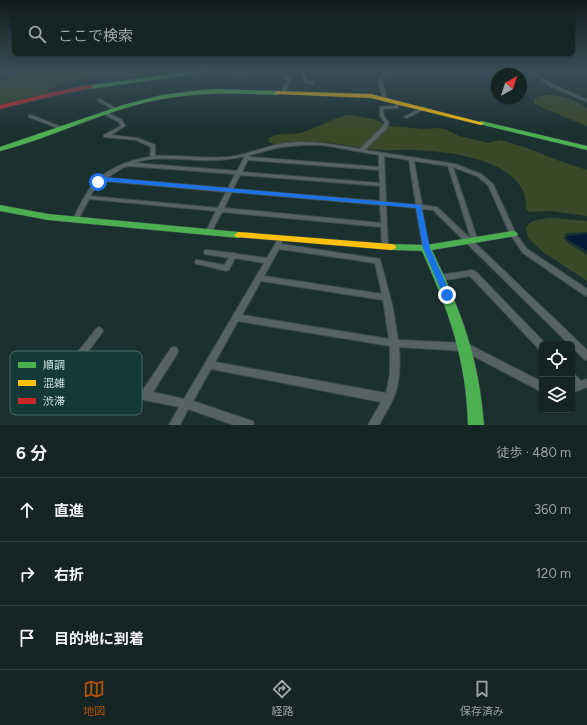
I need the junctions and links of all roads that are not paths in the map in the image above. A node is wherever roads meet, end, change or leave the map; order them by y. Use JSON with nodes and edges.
{"nodes":[{"id":1,"x":55,"y":91,"type":"edge"},
{"id":2,"x":66,"y":91,"type":"edge"},
{"id":3,"x":383,"y":91,"type":"edge"},
{"id":4,"x":564,"y":91,"type":"edge"},
{"id":5,"x":283,"y":93,"type":"joint"},
{"id":6,"x":385,"y":98,"type":"junction"},
{"id":7,"x":99,"y":100,"type":"dead end"},
{"id":8,"x":587,"y":101,"type":"edge"},
{"id":9,"x":399,"y":102,"type":"junction"},
{"id":10,"x":0,"y":106,"type":"edge"},
{"id":11,"x":424,"y":108,"type":"junction"},
{"id":12,"x":115,"y":109,"type":"junction"},
{"id":13,"x":105,"y":113,"type":"junction"},
{"id":14,"x":30,"y":116,"type":"dead end"},
{"id":15,"x":406,"y":116,"type":"dead end"},
{"id":16,"x":62,"y":128,"type":"junction"},
{"id":17,"x":587,"y":148,"type":"edge"},
{"id":18,"x":0,"y":149,"type":"edge"},
{"id":19,"x":361,"y":151,"type":"junction"},
{"id":20,"x":381,"y":154,"type":"junction"},
{"id":21,"x":248,"y":156,"type":"junction"},
{"id":22,"x":152,"y":157,"type":"junction"},
{"id":23,"x":411,"y":159,"type":"junction"},
{"id":24,"x":126,"y":164,"type":"junction"},
{"id":25,"x":450,"y":165,"type":"junction"},
{"id":26,"x":382,"y":168,"type":"junction"},
{"id":27,"x":239,"y":173,"type":"junction"},
{"id":28,"x":102,"y":179,"type":"junction"},
{"id":29,"x":383,"y":184,"type":"junction"},
{"id":30,"x":230,"y":190,"type":"junction"},
{"id":31,"x":87,"y":197,"type":"junction"},
{"id":32,"x":384,"y":204,"type":"junction"},
{"id":33,"x":419,"y":206,"type":"junction"},
{"id":34,"x":0,"y":208,"type":"edge"},
{"id":35,"x":220,"y":209,"type":"junction"},
{"id":36,"x":76,"y":219,"type":"junction"},
{"id":37,"x":384,"y":225,"type":"junction"},
{"id":38,"x":208,"y":233,"type":"junction"},
{"id":39,"x":513,"y":234,"type":"junction"},
{"id":40,"x":473,"y":241,"type":"junction"},
{"id":41,"x":279,"y":243,"type":"junction"},
{"id":42,"x":386,"y":247,"type":"junction"},
{"id":43,"x":426,"y":248,"type":"junction"},
{"id":44,"x":207,"y":252,"type":"dead end"},
{"id":45,"x":234,"y":256,"type":"junction"},
{"id":46,"x":269,"y":261,"type":"junction"},
{"id":47,"x":198,"y":262,"type":"dead end"},
{"id":48,"x":259,"y":278,"type":"junction"},
{"id":49,"x":440,"y":278,"type":"junction"},
{"id":50,"x":587,"y":294,"type":"edge"},
{"id":51,"x":385,"y":297,"type":"junction"},
{"id":52,"x":236,"y":317,"type":"junction"},
{"id":53,"x":99,"y":331,"type":"dead end"},
{"id":54,"x":393,"y":342,"type":"junction"},
{"id":55,"x":539,"y":343,"type":"edge"},
{"id":56,"x":465,"y":347,"type":"junction"},
{"id":57,"x":84,"y":351,"type":"edge"},
{"id":58,"x":174,"y":351,"type":"dead end"},
{"id":59,"x":587,"y":356,"type":"edge"},
{"id":60,"x":208,"y":366,"type":"junction"},
{"id":61,"x":539,"y":385,"type":"edge"},
{"id":62,"x":142,"y":394,"type":"edge"},
{"id":63,"x":145,"y":395,"type":"junction"},
{"id":64,"x":387,"y":398,"type":"junction"},
{"id":65,"x":187,"y":404,"type":"junction"},
{"id":66,"x":174,"y":425,"type":"edge"},
{"id":67,"x":249,"y":425,"type":"edge"},
{"id":68,"x":373,"y":425,"type":"edge"},
{"id":69,"x":476,"y":425,"type":"edge"}],
"edges":[{"from":1,"to":10,"type":"main road"},
{"from":2,"to":10,"type":"main road"},
{"from":3,"to":6,"type":"street"},
{"from":4,"to":8,"type":"street"},
{"from":5,"to":6,"type":"main road"},
{"from":5,"to":12,"type":"main road"},
{"from":6,"to":9,"type":"main road"},
{"from":7,"to":12,"type":"street"},
{"from":9,"to":11,"type":"main road"},
{"from":9,"to":19,"type":"street"},
{"from":11,"to":15,"type":"street"},
{"from":11,"to":17,"type":"main road"},
{"from":12,"to":13,"type":"main road"},
{"from":13,"to":16,"type":"main road"},
{"from":13,"to":22,"type":"street"},
{"from":14,"to":16,"type":"street"},
{"from":16,"to":18,"type":"main road"},
{"from":19,"to":20,"type":"street"},
{"from":19,"to":21,"type":"street"},
{"from":20,"to":23,"type":"street"},
{"from":20,"to":26,"type":"street"},
{"from":21,"to":22,"type":"street"},
{"from":21,"to":26,"type":"street"},
{"from":21,"to":27,"type":"street"},
{"from":22,"to":24,"type":"street"},
{"from":23,"to":25,"type":"street"},
{"from":23,"to":33,"type":"street"},
{"from":24,"to":27,"type":"street"},
{"from":24,"to":28,"type":"street"},
{"from":25,"to":39,"type":"street"},
{"from":25,"to":40,"type":"street"},
{"from":26,"to":29,"type":"street"},
{"from":27,"to":29,"type":"street"},
{"from":27,"to":30,"type":"street"},
{"from":28,"to":30,"type":"street"},
{"from":28,"to":31,"type":"street"},
{"from":29,"to":32,"type":"street"},
{"from":30,"to":32,"type":"street"},
{"from":30,"to":35,"type":"street"},
{"from":31,"to":35,"type":"street"},
{"from":31,"to":36,"type":"street"},
{"from":32,"to":33,"type":"street"},
{"from":32,"to":37,"type":"street"},
{"from":33,"to":40,"type":"street"},
{"from":33,"to":43,"type":"street"},
{"from":34,"to":36,"type":"main road"},
{"from":35,"to":37,"type":"street"},
{"from":35,"to":38,"type":"street"},
{"from":36,"to":38,"type":"main road"},
{"from":37,"to":42,"type":"street"},
{"from":38,"to":41,"type":"main road"},
{"from":39,"to":40,"type":"main road"},
{"from":39,"to":50,"type":"street"},
{"from":40,"to":43,"type":"main road"},
{"from":40,"to":59,"type":"street"},
{"from":41,"to":42,"type":"main road"},
{"from":41,"to":46,"type":"street"},
{"from":41,"to":51,"type":"street"},
{"from":42,"to":43,"type":"main road"},
{"from":43,"to":49,"type":"main road"},
{"from":44,"to":45,"type":"street"},
{"from":45,"to":46,"type":"street"},
{"from":45,"to":47,"type":"street"},
{"from":46,"to":48,"type":"street"},
{"from":48,"to":51,"type":"street"},
{"from":48,"to":52,"type":"street"},
{"from":49,"to":55,"type":"street"},
{"from":49,"to":56,"type":"main road"},
{"from":51,"to":54,"type":"street"},
{"from":52,"to":54,"type":"street"},
{"from":52,"to":60,"type":"street"},
{"from":53,"to":57,"type":"street"},
{"from":54,"to":56,"type":"street"},
{"from":54,"to":64,"type":"street"},
{"from":56,"to":61,"type":"street"},
{"from":56,"to":69,"type":"main road"},
{"from":58,"to":63,"type":"street"},
{"from":60,"to":64,"type":"street"},
{"from":60,"to":65,"type":"street"},
{"from":62,"to":63,"type":"street"},
{"from":63,"to":65,"type":"street"},
{"from":64,"to":68,"type":"street"},
{"from":65,"to":66,"type":"street"},
{"from":65,"to":67,"type":"street"}]}
